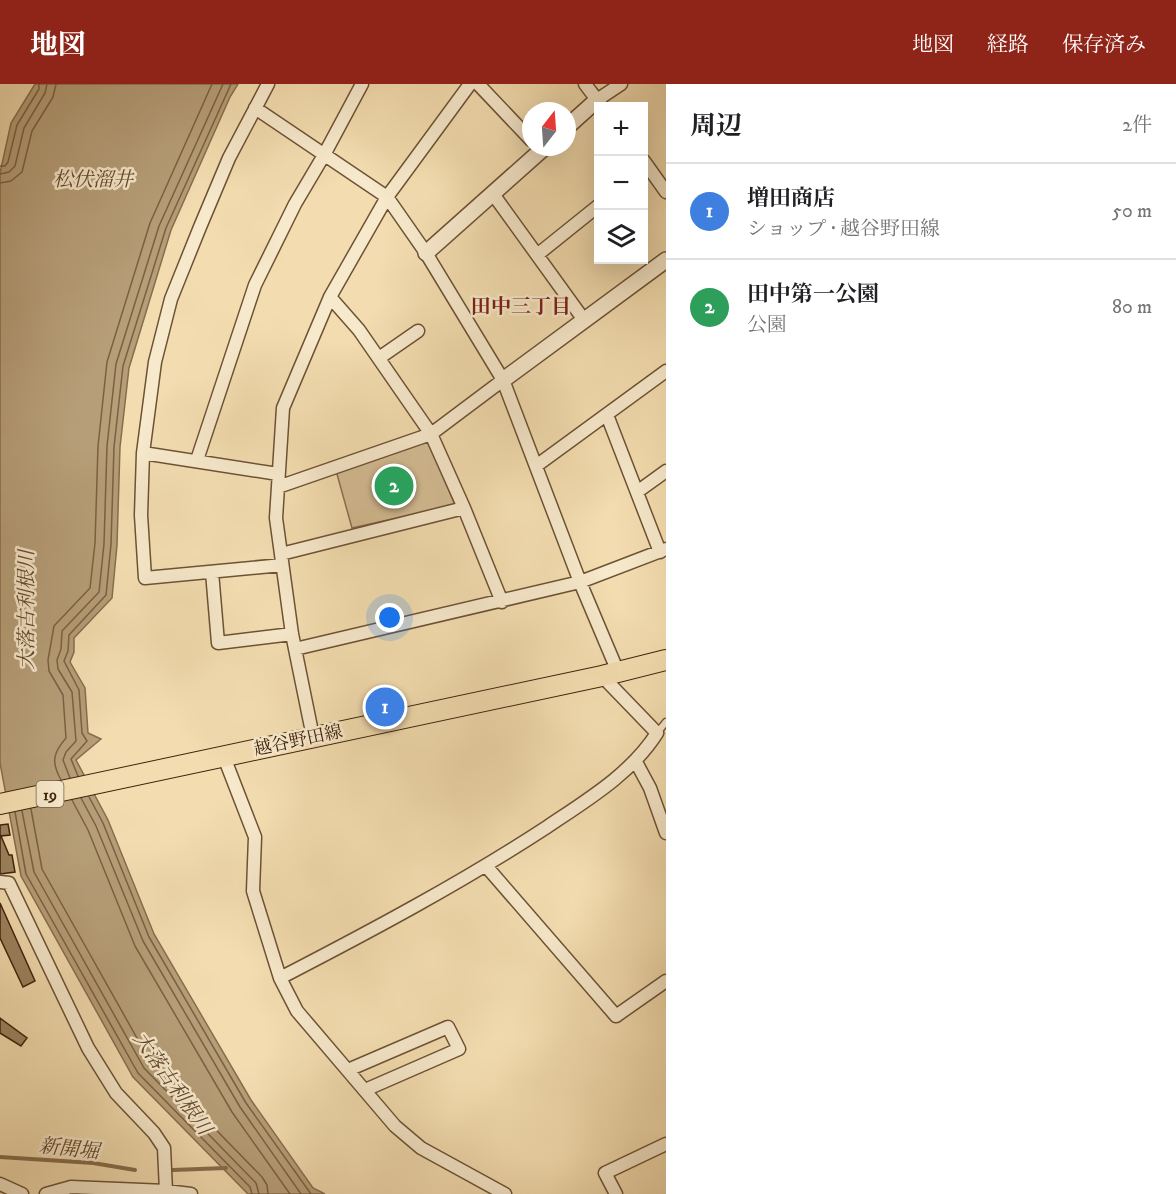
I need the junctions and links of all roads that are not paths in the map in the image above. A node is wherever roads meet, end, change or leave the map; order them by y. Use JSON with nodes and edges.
{"nodes":[{"id":1,"x":268,"y":84,"type":"edge"},
{"id":2,"x":362,"y":84,"type":"edge"},
{"id":3,"x":470,"y":84,"type":"edge"},
{"id":4,"x":478,"y":84,"type":"edge"},
{"id":5,"x":585,"y":84,"type":"edge"},
{"id":6,"x":621,"y":84,"type":"edge"},
{"id":7,"x":599,"y":102,"type":"edge"},
{"id":8,"x":601,"y":102,"type":"edge"},
{"id":9,"x":594,"y":107,"type":"edge"},
{"id":10,"x":255,"y":108,"type":"junction"},
{"id":11,"x":576,"y":120,"type":"edge"},
{"id":12,"x":522,"y":129,"type":"edge"},
{"id":13,"x":324,"y":155,"type":"junction"},
{"id":14,"x":529,"y":156,"type":"edge"},
{"id":15,"x":648,"y":170,"type":"edge"},
{"id":16,"x":666,"y":192,"type":"edge"},
{"id":17,"x":493,"y":194,"type":"junction"},
{"id":18,"x":387,"y":197,"type":"junction"},
{"id":19,"x":594,"y":209,"type":"edge"},
{"id":20,"x":426,"y":253,"type":"junction"},
{"id":21,"x":537,"y":255,"type":"junction"},
{"id":22,"x":665,"y":262,"type":"edge"},
{"id":23,"x":330,"y":297,"type":"junction"},
{"id":24,"x":584,"y":320,"type":"junction"},
{"id":25,"x":418,"y":331,"type":"dead end"},
{"id":26,"x":379,"y":358,"type":"junction"},
{"id":27,"x":666,"y":371,"type":"edge"},
{"id":28,"x":503,"y":380,"type":"junction"},
{"id":29,"x":607,"y":415,"type":"junction"},
{"id":30,"x":431,"y":434,"type":"junction"},
{"id":31,"x":143,"y":453,"type":"junction"},
{"id":32,"x":197,"y":460,"type":"junction"},
{"id":33,"x":536,"y":466,"type":"junction"},
{"id":34,"x":666,"y":471,"type":"edge"},
{"id":35,"x":278,"y":474,"type":"junction"},
{"id":36,"x":278,"y":487,"type":"junction"},
{"id":37,"x":637,"y":492,"type":"junction"},
{"id":38,"x":464,"y":508,"type":"junction"},
{"id":39,"x":663,"y":551,"type":"edge"},
{"id":40,"x":282,"y":559,"type":"junction"},
{"id":41,"x":212,"y":572,"type":"junction"},
{"id":42,"x":580,"y":582,"type":"junction"},
{"id":43,"x":502,"y":602,"type":"junction"},
{"id":44,"x":292,"y":634,"type":"junction"},
{"id":45,"x":295,"y":649,"type":"junction"},
{"id":46,"x":666,"y":660,"type":"edge"},
{"id":47,"x":610,"y":674,"type":"junction"},
{"id":48,"x":666,"y":722,"type":"edge"},
{"id":49,"x":657,"y":733,"type":"junction"},
{"id":50,"x":313,"y":737,"type":"junction"},
{"id":51,"x":224,"y":757,"type":"junction"},
{"id":52,"x":636,"y":762,"type":"junction"},
{"id":53,"x":3,"y":804,"type":"edge"},
{"id":54,"x":666,"y":833,"type":"edge"},
{"id":55,"x":486,"y":866,"type":"junction"},
{"id":56,"x":0,"y":882,"type":"edge"},
{"id":57,"x":280,"y":978,"type":"junction"},
{"id":58,"x":666,"y":981,"type":"edge"},
{"id":59,"x":348,"y":1070,"type":"junction"},
{"id":60,"x":365,"y":1090,"type":"junction"},
{"id":61,"x":666,"y":1144,"type":"edge"},
{"id":62,"x":0,"y":1184,"type":"edge"},
{"id":63,"x":166,"y":1191,"type":"junction"},
{"id":64,"x":21,"y":1194,"type":"edge"},
{"id":65,"x":46,"y":1194,"type":"edge"},
{"id":66,"x":191,"y":1194,"type":"edge"},
{"id":67,"x":505,"y":1194,"type":"edge"},
{"id":68,"x":616,"y":1194,"type":"edge"}],
"edges":[{"from":1,"to":10,"type":"street"},
{"from":2,"to":13,"type":"street"},
{"from":3,"to":18,"type":"street"},
{"from":4,"to":12,"type":"street"},
{"from":5,"to":7,"type":"street"},
{"from":6,"to":8,"type":"street"},
{"from":9,"to":11,"type":"street"},
{"from":10,"to":13,"type":"street"},
{"from":10,"to":31,"type":"street"},
{"from":13,"to":18,"type":"street"},
{"from":13,"to":32,"type":"street"},
{"from":14,"to":17,"type":"street"},
{"from":15,"to":16,"type":"street"},
{"from":17,"to":20,"type":"street"},
{"from":17,"to":21,"type":"street"},
{"from":18,"to":20,"type":"street"},
{"from":18,"to":23,"type":"street"},
{"from":19,"to":21,"type":"street"},
{"from":20,"to":28,"type":"street"},
{"from":21,"to":24,"type":"street"},
{"from":22,"to":24,"type":"street"},
{"from":23,"to":26,"type":"street"},
{"from":23,"to":35,"type":"street"},
{"from":24,"to":28,"type":"street"},
{"from":25,"to":26,"type":"street"},
{"from":26,"to":30,"type":"street"},
{"from":27,"to":29,"type":"street"},
{"from":28,"to":30,"type":"street"},
{"from":28,"to":33,"type":"street"},
{"from":29,"to":33,"type":"street"},
{"from":29,"to":37,"type":"street"},
{"from":30,"to":36,"type":"street"},
{"from":30,"to":38,"type":"street"},
{"from":31,"to":32,"type":"street"},
{"from":31,"to":41,"type":"street"},
{"from":32,"to":35,"type":"street"},
{"from":33,"to":42,"type":"street"},
{"from":34,"to":37,"type":"street"},
{"from":35,"to":36,"type":"street"},
{"from":36,"to":40,"type":"street"},
{"from":37,"to":39,"type":"street"},
{"from":38,"to":40,"type":"street"},
{"from":38,"to":43,"type":"street"},
{"from":39,"to":42,"type":"street"},
{"from":40,"to":41,"type":"street"},
{"from":40,"to":44,"type":"street"},
{"from":41,"to":44,"type":"street"},
{"from":42,"to":43,"type":"street"},
{"from":42,"to":47,"type":"street"},
{"from":43,"to":45,"type":"street"},
{"from":44,"to":45,"type":"street"},
{"from":45,"to":50,"type":"street"},
{"from":46,"to":47,"type":"main road","name":"越谷野田線","number":"19"},
{"from":47,"to":49,"type":"street"},
{"from":47,"to":50,"type":"main road","name":"越谷野田線","number":"19"},
{"from":48,"to":49,"type":"lane"},
{"from":49,"to":52,"type":"street"},
{"from":50,"to":51,"type":"main road","name":"越谷野田線","number":"19"},
{"from":51,"to":53,"type":"main road","name":"越谷野田線","number":"19"},
{"from":51,"to":57,"type":"street"},
{"from":52,"to":54,"type":"street"},
{"from":52,"to":55,"type":"street"},
{"from":55,"to":57,"type":"street"},
{"from":55,"to":58,"type":"street"},
{"from":56,"to":63,"type":"street"},
{"from":57,"to":59,"type":"street"},
{"from":59,"to":60,"type":"street"},
{"from":59,"to":60,"type":"street"},
{"from":60,"to":67,"type":"street"},
{"from":61,"to":68,"type":"street"},
{"from":62,"to":64,"type":"street"},
{"from":63,"to":65,"type":"street"},
{"from":63,"to":66,"type":"street"}]}
